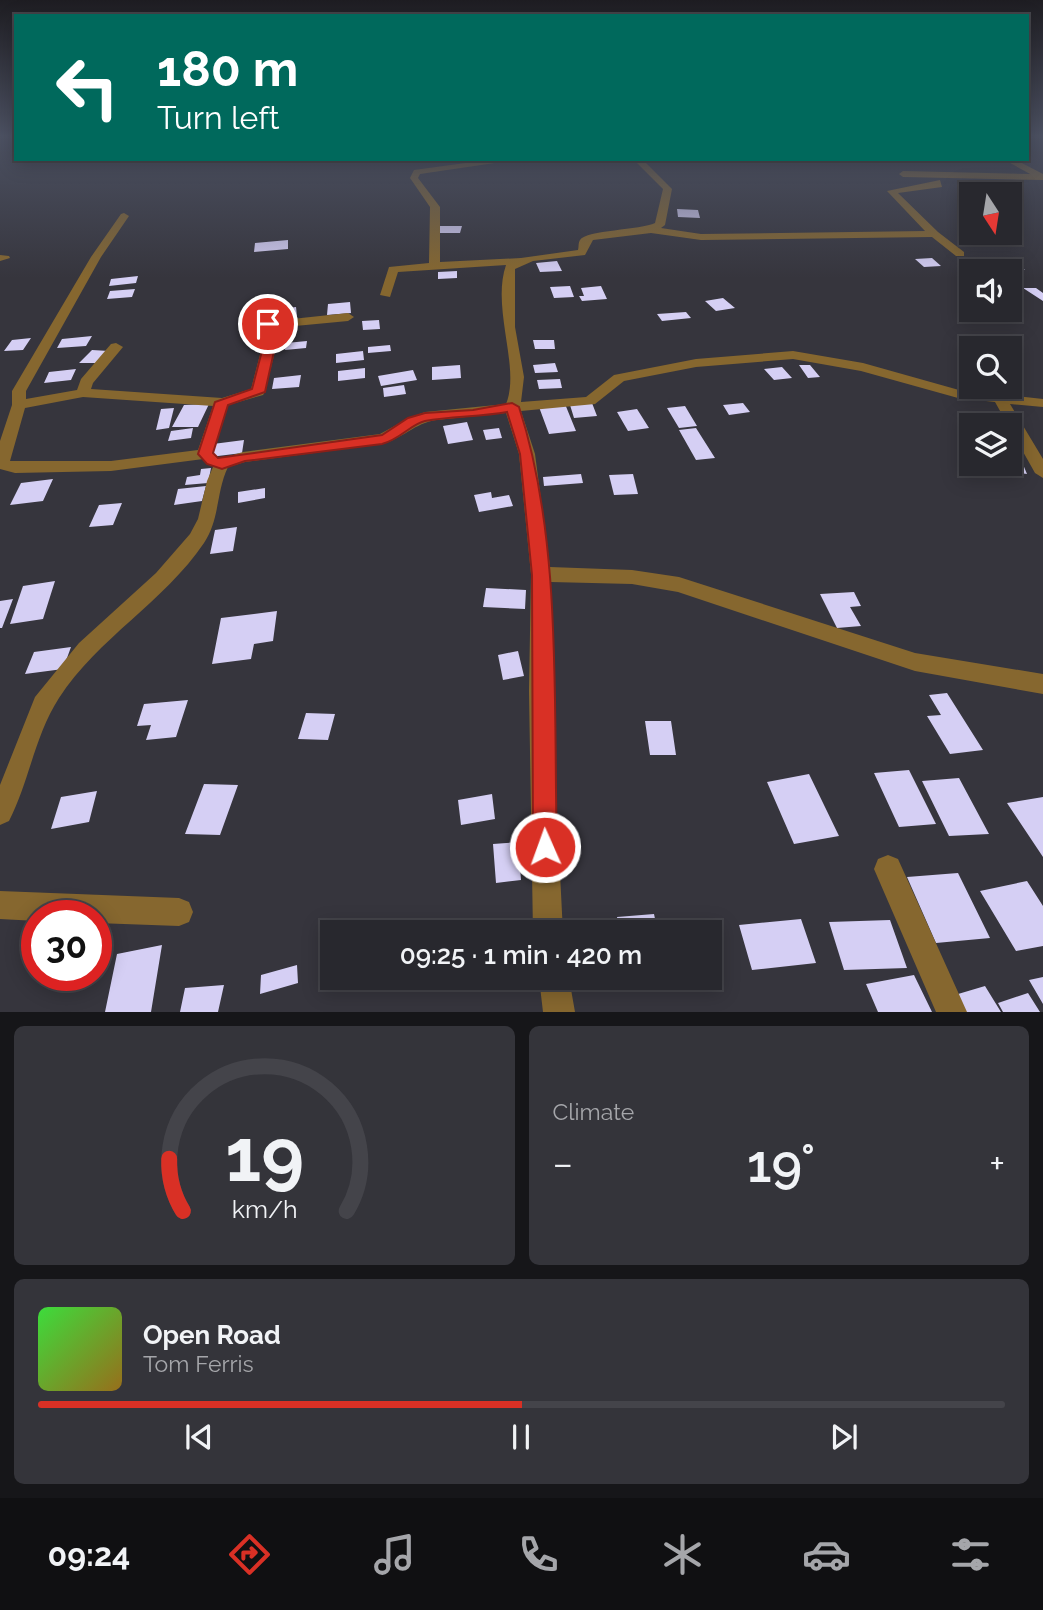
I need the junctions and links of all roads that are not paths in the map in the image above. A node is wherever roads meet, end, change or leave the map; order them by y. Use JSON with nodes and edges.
{"nodes":[{"id":1,"x":418,"y":184,"type":"edge"},
{"id":2,"x":661,"y":184,"type":"edge"},
{"id":3,"x":938,"y":184,"type":"edge"},
{"id":4,"x":124,"y":216,"type":"dead end"},
{"id":5,"x":650,"y":230,"type":"junction"},
{"id":6,"x":934,"y":234,"type":"junction"},
{"id":7,"x":960,"y":254,"type":"dead end"},
{"id":8,"x":519,"y":261,"type":"junction"},
{"id":9,"x":434,"y":266,"type":"junction"},
{"id":10,"x":386,"y":295,"type":"dead end"},
{"id":11,"x":348,"y":317,"type":"dead end"},
{"id":12,"x":116,"y":347,"type":"dead end"},
{"id":13,"x":83,"y":393,"type":"junction"},
{"id":14,"x":959,"y":393,"type":"edge"},
{"id":15,"x":1000,"y":399,"type":"joint"},
{"id":16,"x":222,"y":402,"type":"junction"},
{"id":17,"x":1043,"y":403,"type":"edge"},
{"id":18,"x":19,"y":405,"type":"junction"},
{"id":19,"x":512,"y":407,"type":"junction"},
{"id":20,"x":205,"y":454,"type":"junction"},
{"id":21,"x":222,"y":464,"type":"junction"},
{"id":22,"x":1043,"y":473,"type":"edge"},
{"id":23,"x":541,"y":575,"type":"junction"},
{"id":24,"x":1043,"y":684,"type":"edge"},
{"id":25,"x":0,"y":813,"type":"edge"},
{"id":26,"x":888,"y":869,"type":"dead end"},
{"id":27,"x":0,"y":905,"type":"edge"},
{"id":28,"x":179,"y":912,"type":"dead end"},
{"id":29,"x":548,"y":920,"type":"edge"},
{"id":30,"x":556,"y":990,"type":"edge"},
{"id":31,"x":559,"y":1012,"type":"edge"},
{"id":32,"x":951,"y":1012,"type":"edge"}],
"edges":[{"from":1,"to":9,"type":"street"},
{"from":2,"to":5,"type":"street"},
{"from":3,"to":6,"type":"street"},
{"from":4,"to":18,"type":"street"},
{"from":5,"to":6,"type":"street"},
{"from":5,"to":8,"type":"street"},
{"from":6,"to":7,"type":"street"},
{"from":8,"to":9,"type":"street"},
{"from":8,"to":19,"type":"street"},
{"from":9,"to":10,"type":"street"},
{"from":11,"to":16,"type":"street"},
{"from":12,"to":13,"type":"street"},
{"from":13,"to":16,"type":"street"},
{"from":13,"to":18,"type":"street"},
{"from":14,"to":19,"type":"street"},
{"from":15,"to":17,"type":"street"},
{"from":15,"to":22,"type":"street"},
{"from":16,"to":20,"type":"street"},
{"from":18,"to":20,"type":"street"},
{"from":19,"to":21,"type":"street"},
{"from":19,"to":23,"type":"street"},
{"from":20,"to":21,"type":"street"},
{"from":21,"to":25,"type":"street"},
{"from":23,"to":24,"type":"street"},
{"from":23,"to":29,"type":"street"},
{"from":26,"to":32,"type":"street"},
{"from":27,"to":28,"type":"street"},
{"from":30,"to":31,"type":"street"}]}
